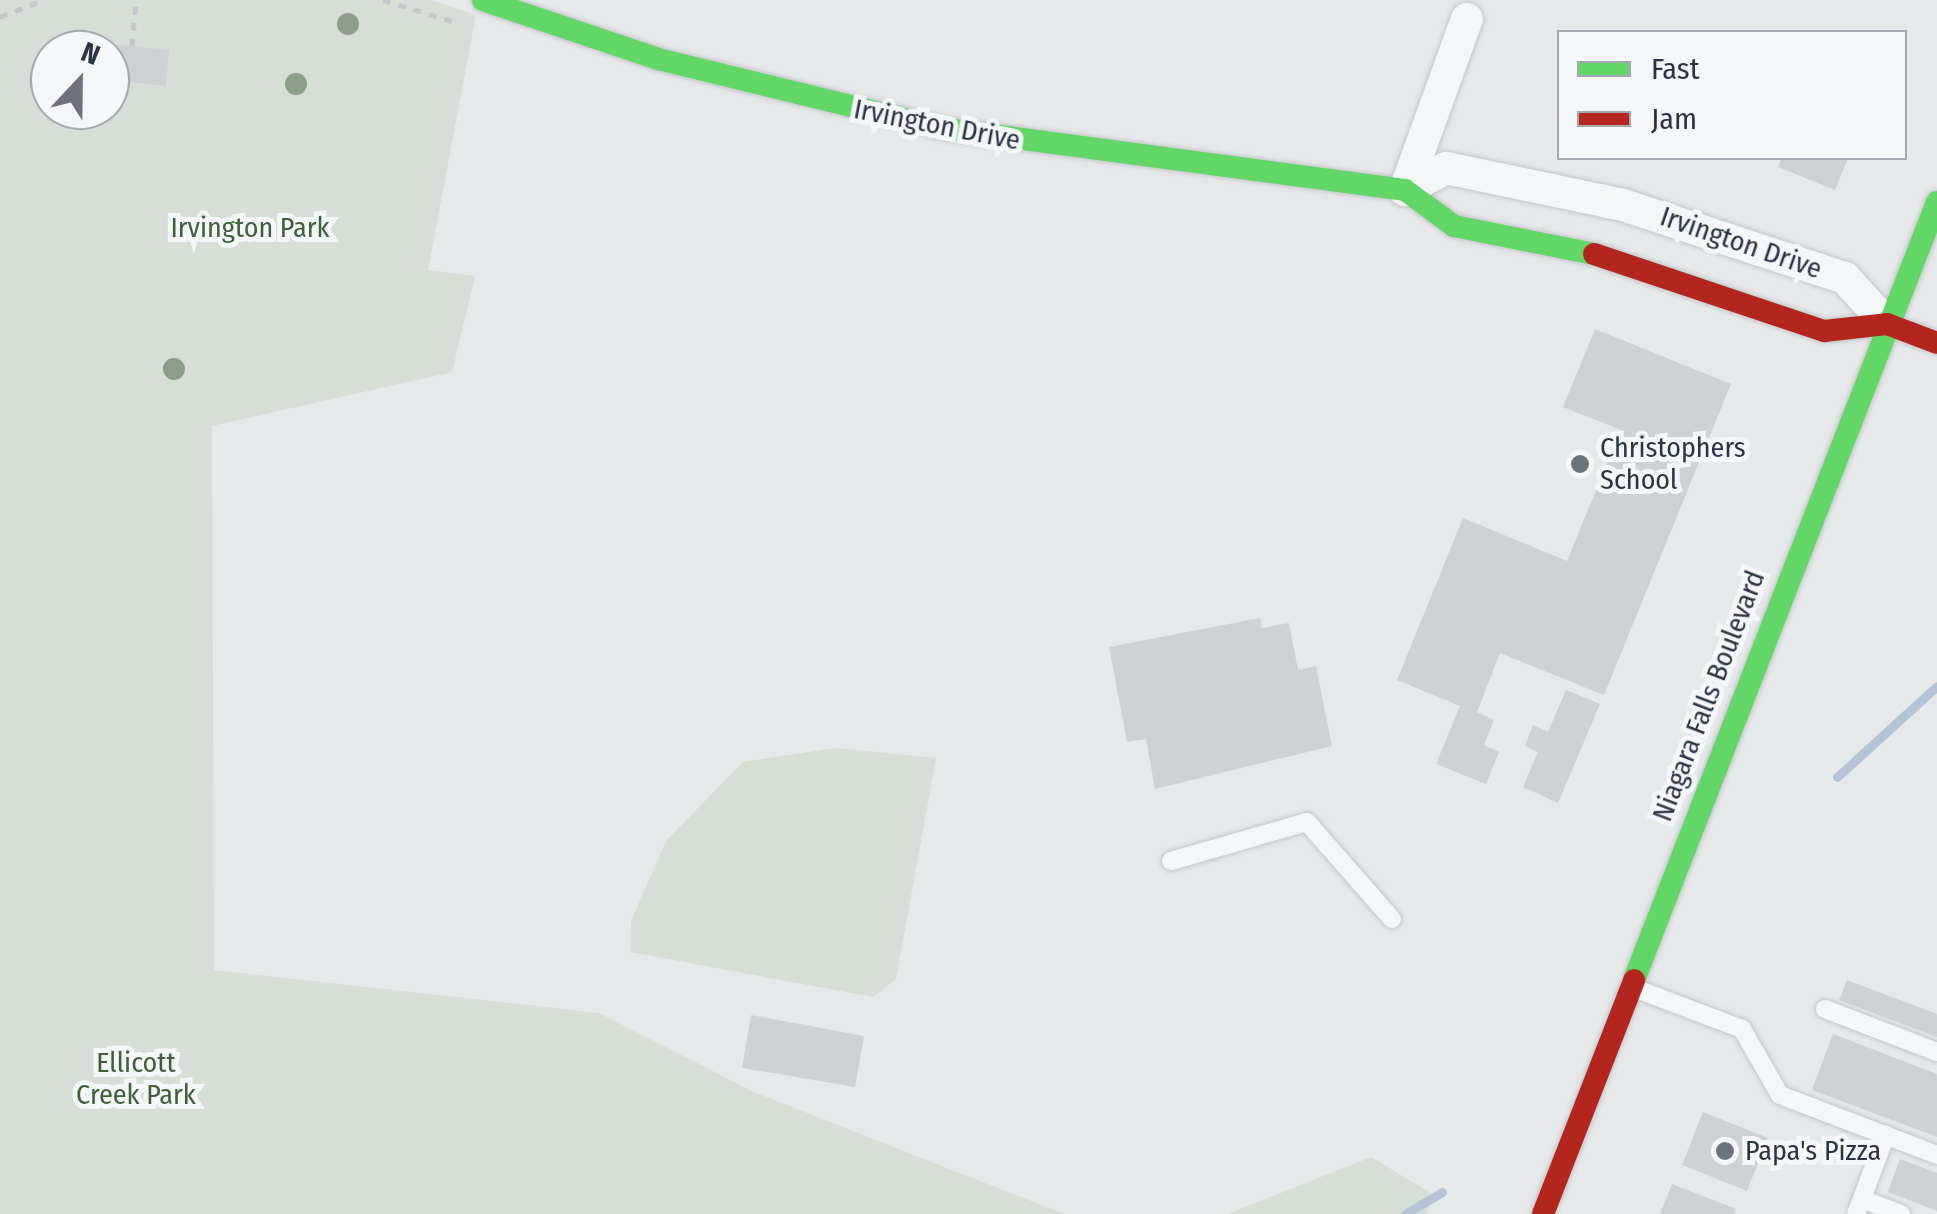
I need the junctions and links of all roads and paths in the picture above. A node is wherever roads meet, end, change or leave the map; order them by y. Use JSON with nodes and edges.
{"nodes":[{"id":1,"x":44,"y":0,"type":"edge"},
{"id":2,"x":136,"y":0,"type":"edge"},
{"id":3,"x":483,"y":0,"type":"edge"},
{"id":4,"x":0,"y":17,"type":"edge"},
{"id":5,"x":1467,"y":20,"type":"dead end"},
{"id":6,"x":132,"y":46,"type":"dead end"},
{"id":7,"x":1405,"y":190,"type":"junction"},
{"id":8,"x":1937,"y":202,"type":"edge"},
{"id":9,"x":1623,"y":205,"type":"junction"},
{"id":10,"x":1598,"y":255,"type":"junction"},
{"id":11,"x":1887,"y":324,"type":"junction"},
{"id":12,"x":1937,"y":343,"type":"edge"},
{"id":13,"x":1170,"y":860,"type":"dead end"},
{"id":14,"x":1392,"y":919,"type":"dead end"},
{"id":15,"x":1629,"y":986,"type":"junction"},
{"id":16,"x":1825,"y":1009,"type":"dead end"},
{"id":17,"x":1937,"y":1052,"type":"edge"},
{"id":18,"x":1886,"y":1135,"type":"junction"},
{"id":19,"x":1937,"y":1154,"type":"edge"},
{"id":20,"x":1859,"y":1206,"type":"edge"},
{"id":21,"x":1543,"y":1214,"type":"edge"},
{"id":22,"x":1901,"y":1214,"type":"edge"}],
"edges":[{"from":1,"to":4,"type":"path"},
{"from":2,"to":6,"type":"path"},
{"from":3,"to":7,"type":"street","name":"Irvington Drive"},
{"from":5,"to":7,"type":"street"},
{"from":7,"to":9,"type":"street","name":"Irvington Drive"},
{"from":7,"to":10,"type":"street","name":"Irvington Drive"},
{"from":8,"to":11,"type":"street","name":"Niagara Falls Boulevard"},
{"from":9,"to":10,"type":"street"},
{"from":9,"to":11,"type":"street","name":"Irvington Drive"},
{"from":10,"to":11,"type":"street","name":"Irvington Drive"},
{"from":11,"to":12,"type":"street","name":"Irvington Drive"},
{"from":11,"to":15,"type":"street","name":"Niagara Falls Boulevard"},
{"from":13,"to":14,"type":"lane"},
{"from":15,"to":18,"type":"lane"},
{"from":15,"to":21,"type":"street","name":"Niagara Falls Boulevard"},
{"from":16,"to":17,"type":"lane"},
{"from":18,"to":19,"type":"lane"},
{"from":18,"to":20,"type":"lane"},
{"from":20,"to":22,"type":"lane"}]}
